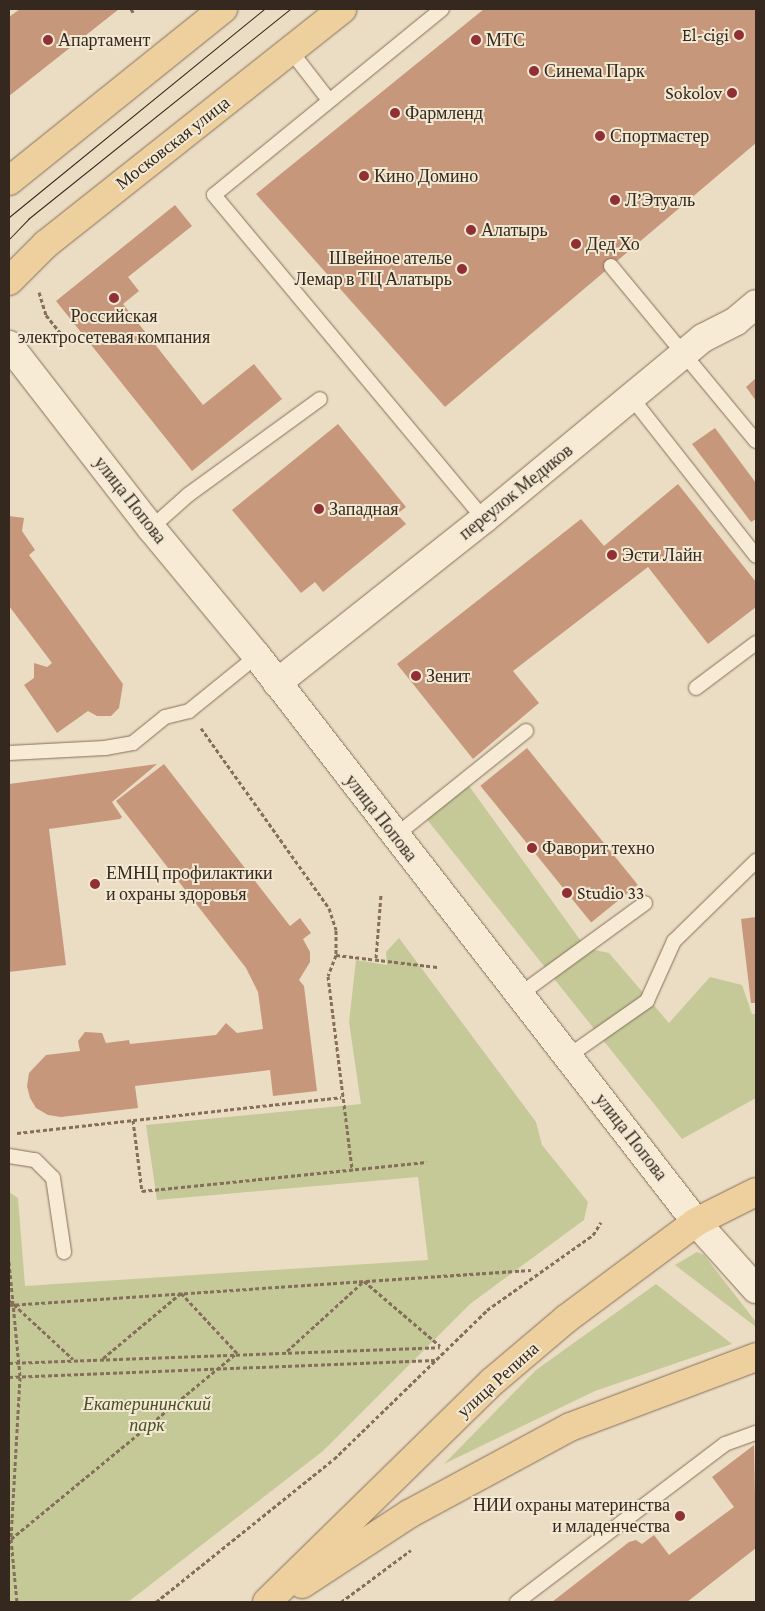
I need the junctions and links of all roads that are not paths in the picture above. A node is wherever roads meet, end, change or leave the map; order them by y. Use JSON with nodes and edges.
{"nodes":[{"id":1,"x":223,"y":9,"type":"edge"},
{"id":2,"x":342,"y":9,"type":"edge"},
{"id":3,"x":442,"y":9,"type":"edge"},
{"id":4,"x":290,"y":50,"type":"junction"},
{"id":5,"x":328,"y":99,"type":"junction"},
{"id":6,"x":9,"y":181,"type":"edge"},
{"id":7,"x":611,"y":266,"type":"dead end"},
{"id":8,"x":9,"y":281,"type":"edge"},
{"id":9,"x":756,"y":304,"type":"edge"},
{"id":10,"x":9,"y":345,"type":"edge"},
{"id":11,"x":683,"y":354,"type":"junction"},
{"id":12,"x":631,"y":397,"type":"junction"},
{"id":13,"x":320,"y":399,"type":"dead end"},
{"id":14,"x":756,"y":441,"type":"edge"},
{"id":15,"x":484,"y":519,"type":"junction"},
{"id":16,"x":151,"y":528,"type":"junction"},
{"id":17,"x":756,"y":556,"type":"edge"},
{"id":18,"x":756,"y":643,"type":"edge"},
{"id":19,"x":257,"y":656,"type":"junction"},
{"id":20,"x":277,"y":683,"type":"junction"},
{"id":21,"x":696,"y":688,"type":"dead end"},
{"id":22,"x":526,"y":731,"type":"dead end"},
{"id":23,"x":9,"y":753,"type":"edge"},
{"id":24,"x":395,"y":836,"type":"junction"},
{"id":25,"x":756,"y":861,"type":"edge"},
{"id":26,"x":645,"y":902,"type":"dead end"},
{"id":27,"x":519,"y":995,"type":"junction"},
{"id":28,"x":567,"y":1057,"type":"junction"},
{"id":29,"x":9,"y":1156,"type":"edge"},
{"id":30,"x":756,"y":1192,"type":"edge"},
{"id":31,"x":696,"y":1222,"type":"junction"},
{"id":32,"x":64,"y":1252,"type":"dead end"},
{"id":33,"x":756,"y":1289,"type":"edge"},
{"id":34,"x":756,"y":1357,"type":"edge"},
{"id":35,"x":756,"y":1433,"type":"edge"},
{"id":36,"x":266,"y":1602,"type":"edge"},
{"id":37,"x":274,"y":1602,"type":"edge"},
{"id":38,"x":517,"y":1602,"type":"edge"}],
"edges":[{"from":1,"to":6,"type":"main road"},
{"from":2,"to":4,"type":"main road","name":"Московская улица"},
{"from":3,"to":5,"type":"lane"},
{"from":4,"to":5,"type":"lane"},
{"from":4,"to":8,"type":"main road","name":"Московская улица"},
{"from":5,"to":15,"type":"lane"},
{"from":7,"to":11,"type":"lane"},
{"from":9,"to":11,"type":"street","name":"переулок Медиков"},
{"from":10,"to":16,"type":"street","name":"улица Попова"},
{"from":11,"to":12,"type":"street","name":"переулок Медиков"},
{"from":11,"to":14,"type":"lane"},
{"from":12,"to":15,"type":"street","name":"переулок Медиков"},
{"from":12,"to":17,"type":"lane"},
{"from":13,"to":16,"type":"lane"},
{"from":15,"to":20,"type":"street","name":"переулок Медиков"},
{"from":16,"to":19,"type":"street","name":"улица Попова"},
{"from":18,"to":21,"type":"lane"},
{"from":19,"to":20,"type":"street","name":"улица Попова"},
{"from":19,"to":23,"type":"lane"},
{"from":20,"to":24,"type":"street","name":"улица Попова"},
{"from":22,"to":24,"type":"lane"},
{"from":24,"to":27,"type":"street","name":"улица Попова"},
{"from":25,"to":28,"type":"lane"},
{"from":26,"to":27,"type":"lane"},
{"from":27,"to":28,"type":"street","name":"улица Попова"},
{"from":28,"to":31,"type":"street","name":"улица Попова"},
{"from":29,"to":32,"type":"lane"},
{"from":30,"to":31,"type":"main road","name":"улица Репина"},
{"from":31,"to":33,"type":"street","name":"улица Попова"},
{"from":31,"to":36,"type":"main road","name":"улица Репина"},
{"from":34,"to":37,"type":"main road"},
{"from":35,"to":38,"type":"lane"}]}
